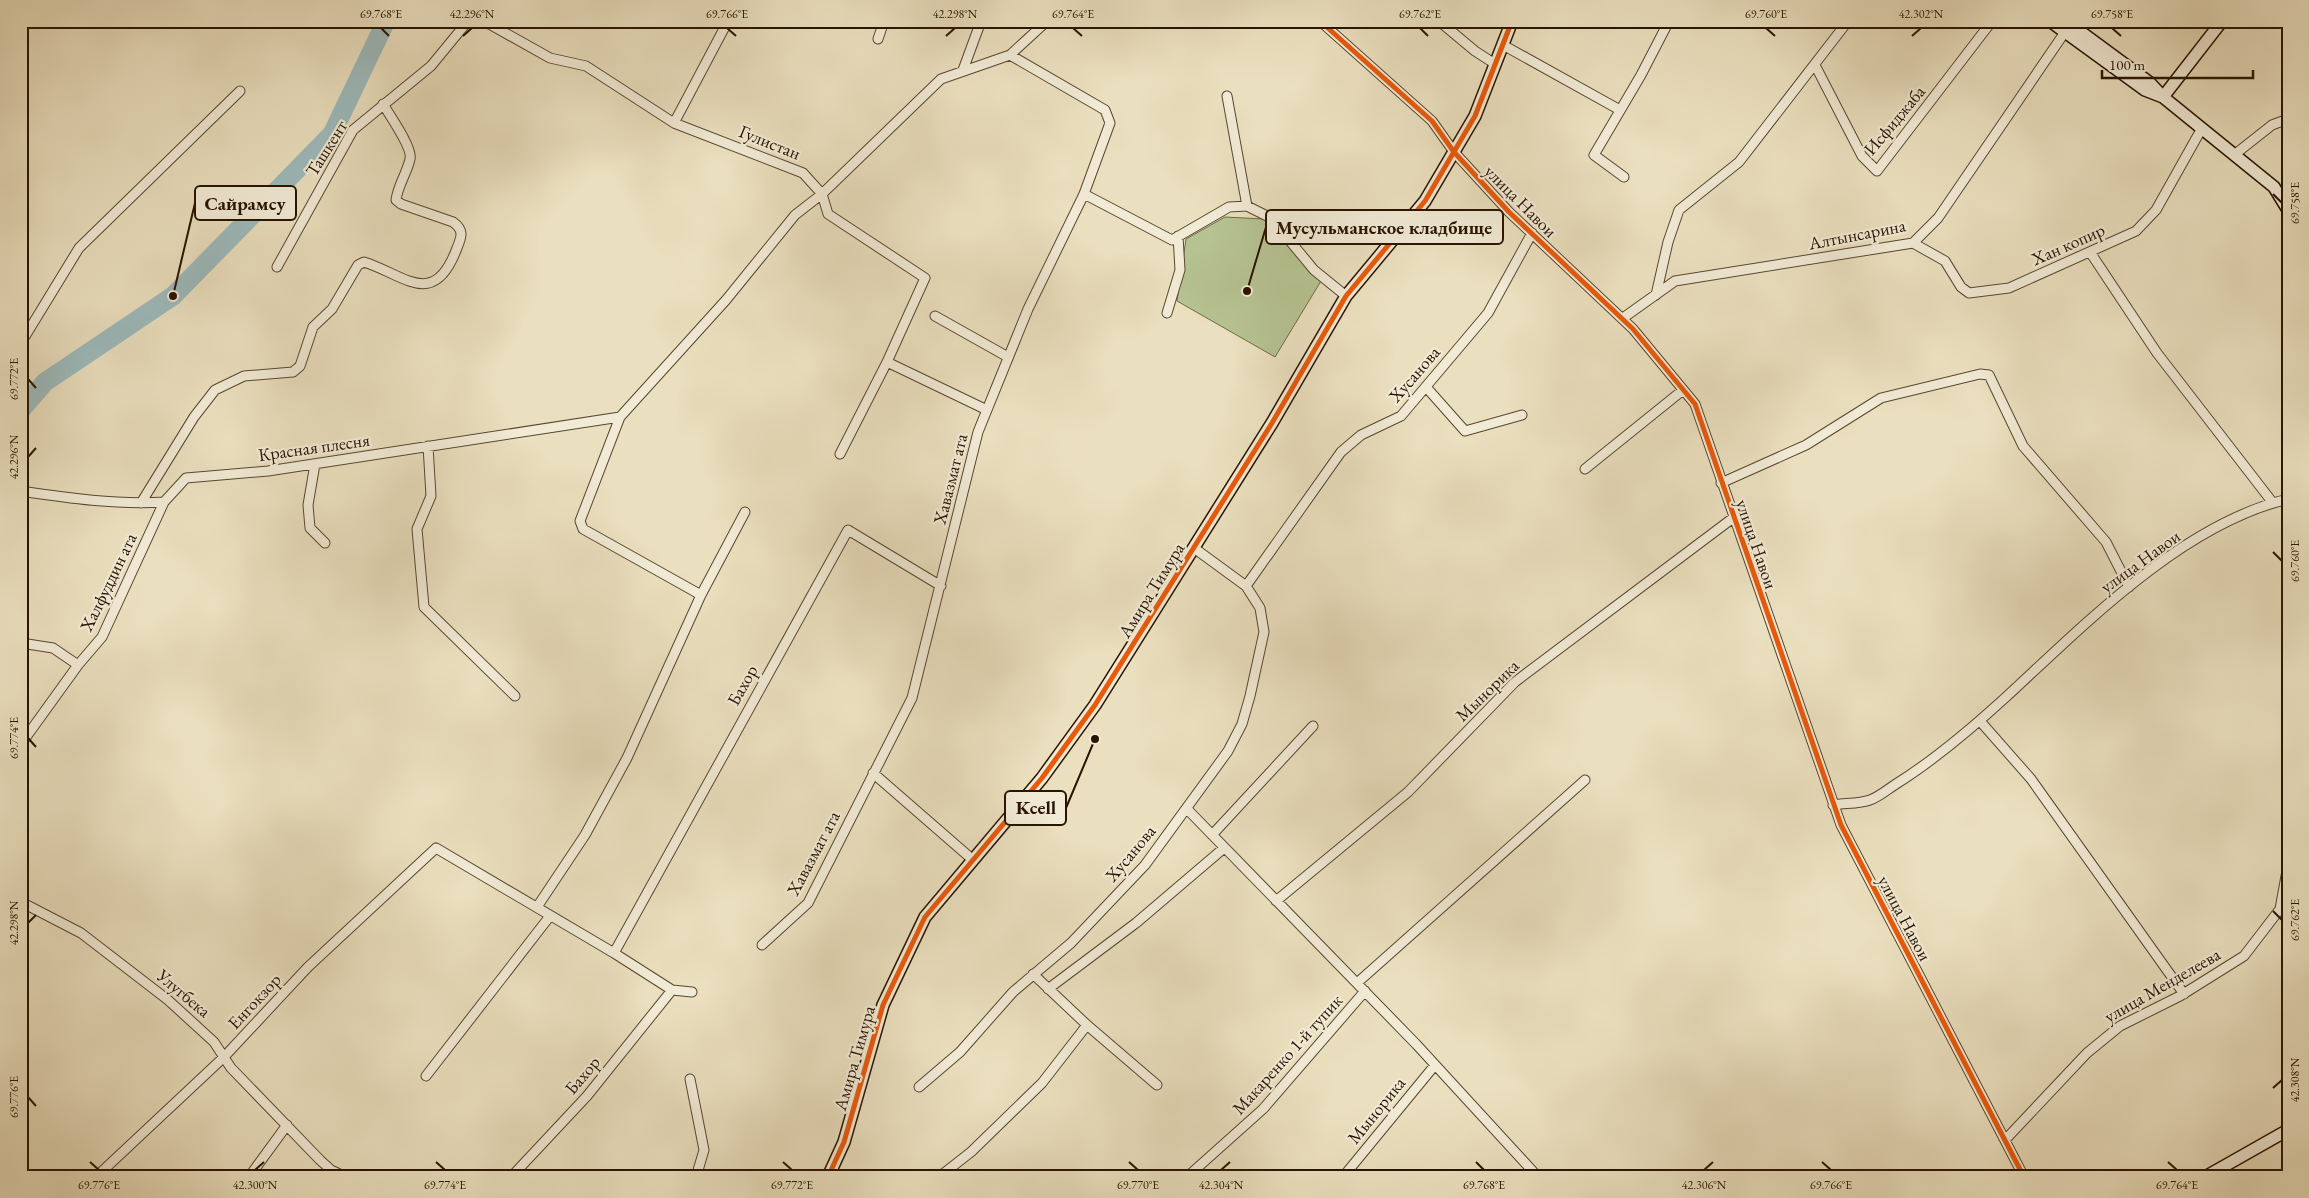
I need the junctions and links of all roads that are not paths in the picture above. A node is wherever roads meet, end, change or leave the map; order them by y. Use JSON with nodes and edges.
{"nodes":[{"id":1,"x":468,"y":21,"type":"edge"},
{"id":2,"x":484,"y":21,"type":"edge"},
{"id":3,"x":728,"y":21,"type":"edge"},
{"id":4,"x":884,"y":21,"type":"edge"},
{"id":5,"x":981,"y":21,"type":"edge"},
{"id":6,"x":1047,"y":21,"type":"edge"},
{"id":7,"x":1320,"y":21,"type":"edge"},
{"id":8,"x":1439,"y":21,"type":"edge"},
{"id":9,"x":1512,"y":21,"type":"edge"},
{"id":10,"x":1669,"y":21,"type":"edge"},
{"id":11,"x":1848,"y":21,"type":"edge"},
{"id":12,"x":1992,"y":21,"type":"edge"},
{"id":13,"x":2050,"y":21,"type":"edge"},
{"id":14,"x":2222,"y":21,"type":"edge"},
{"id":15,"x":2069,"y":25,"type":"edge"},
{"id":16,"x":878,"y":39,"type":"dead end"},
{"id":17,"x":1502,"y":45,"type":"junction"},
{"id":18,"x":1010,"y":55,"type":"junction"},
{"id":19,"x":1495,"y":64,"type":"junction"},
{"id":20,"x":1815,"y":65,"type":"junction"},
{"id":21,"x":963,"y":70,"type":"junction"},
{"id":22,"x":240,"y":91,"type":"dead end"},
{"id":23,"x":1227,"y":96,"type":"dead end"},
{"id":24,"x":2163,"y":97,"type":"junction"},
{"id":25,"x":383,"y":104,"type":"junction"},
{"id":26,"x":1620,"y":110,"type":"junction"},
{"id":27,"x":2288,"y":119,"type":"edge"},
{"id":28,"x":674,"y":123,"type":"junction"},
{"id":29,"x":2202,"y":128,"type":"junction"},
{"id":30,"x":1454,"y":152,"type":"junction"},
{"id":31,"x":2234,"y":155,"type":"junction"},
{"id":32,"x":1624,"y":177,"type":"dead end"},
{"id":33,"x":2282,"y":192,"type":"edge"},
{"id":34,"x":822,"y":194,"type":"junction"},
{"id":35,"x":1084,"y":194,"type":"junction"},
{"id":36,"x":1247,"y":206,"type":"junction"},
{"id":37,"x":2288,"y":210,"type":"edge"},
{"id":38,"x":1532,"y":233,"type":"junction"},
{"id":39,"x":1178,"y":236,"type":"junction"},
{"id":40,"x":1913,"y":243,"type":"junction"},
{"id":41,"x":2090,"y":252,"type":"junction"},
{"id":42,"x":277,"y":266,"type":"dead end"},
{"id":43,"x":1656,"y":295,"type":"junction"},
{"id":44,"x":1346,"y":296,"type":"junction"},
{"id":45,"x":1167,"y":313,"type":"dead end"},
{"id":46,"x":935,"y":316,"type":"dead end"},
{"id":47,"x":1622,"y":318,"type":"junction"},
{"id":48,"x":21,"y":342,"type":"edge"},
{"id":49,"x":1008,"y":358,"type":"junction"},
{"id":50,"x":887,"y":362,"type":"junction"},
{"id":51,"x":1426,"y":387,"type":"junction"},
{"id":52,"x":1683,"y":390,"type":"junction"},
{"id":53,"x":987,"y":410,"type":"junction"},
{"id":54,"x":1522,"y":415,"type":"dead end"},
{"id":55,"x":620,"y":416,"type":"junction"},
{"id":56,"x":428,"y":446,"type":"junction"},
{"id":57,"x":840,"y":454,"type":"dead end"},
{"id":58,"x":315,"y":464,"type":"junction"},
{"id":59,"x":1585,"y":469,"type":"dead end"},
{"id":60,"x":1722,"y":483,"type":"junction"},
{"id":61,"x":21,"y":491,"type":"edge"},
{"id":62,"x":2288,"y":499,"type":"edge"},
{"id":63,"x":164,"y":502,"type":"junction"},
{"id":64,"x":141,"y":503,"type":"junction"},
{"id":65,"x":2273,"y":503,"type":"junction"},
{"id":66,"x":745,"y":512,"type":"dead end"},
{"id":67,"x":1733,"y":518,"type":"junction"},
{"id":68,"x":325,"y":543,"type":"dead end"},
{"id":69,"x":1194,"y":548,"type":"junction"},
{"id":70,"x":941,"y":586,"type":"junction"},
{"id":71,"x":1246,"y":586,"type":"junction"},
{"id":72,"x":2128,"y":587,"type":"junction"},
{"id":73,"x":701,"y":595,"type":"junction"},
{"id":74,"x":21,"y":643,"type":"edge"},
{"id":75,"x":78,"y":666,"type":"junction"},
{"id":76,"x":516,"y":696,"type":"dead end"},
{"id":77,"x":1980,"y":721,"type":"junction"},
{"id":78,"x":1313,"y":726,"type":"dead end"},
{"id":79,"x":21,"y":744,"type":"edge"},
{"id":80,"x":873,"y":773,"type":"junction"},
{"id":81,"x":1585,"y":780,"type":"dead end"},
{"id":82,"x":1833,"y":805,"type":"junction"},
{"id":83,"x":1187,"y":809,"type":"junction"},
{"id":84,"x":1212,"y":835,"type":"junction"},
{"id":85,"x":1224,"y":848,"type":"junction"},
{"id":86,"x":973,"y":860,"type":"junction"},
{"id":87,"x":2288,"y":865,"type":"edge"},
{"id":88,"x":1276,"y":901,"type":"junction"},
{"id":89,"x":21,"y":902,"type":"edge"},
{"id":90,"x":536,"y":907,"type":"junction"},
{"id":91,"x":550,"y":916,"type":"junction"},
{"id":92,"x":762,"y":945,"type":"dead end"},
{"id":93,"x":614,"y":953,"type":"junction"},
{"id":94,"x":1033,"y":974,"type":"junction"},
{"id":95,"x":1357,"y":983,"type":"junction"},
{"id":96,"x":1048,"y":989,"type":"junction"},
{"id":97,"x":672,"y":990,"type":"junction"},
{"id":98,"x":692,"y":992,"type":"dead end"},
{"id":99,"x":1365,"y":992,"type":"junction"},
{"id":100,"x":2184,"y":994,"type":"junction"},
{"id":101,"x":1087,"y":1025,"type":"junction"},
{"id":102,"x":224,"y":1057,"type":"junction"},
{"id":103,"x":1435,"y":1065,"type":"junction"},
{"id":104,"x":426,"y":1076,"type":"dead end"},
{"id":105,"x":690,"y":1079,"type":"dead end"},
{"id":106,"x":1157,"y":1085,"type":"dead end"},
{"id":107,"x":919,"y":1087,"type":"dead end"},
{"id":108,"x":287,"y":1125,"type":"junction"},
{"id":109,"x":2288,"y":1130,"type":"edge"},
{"id":110,"x":2005,"y":1140,"type":"junction"},
{"id":111,"x":513,"y":1175,"type":"dead end"},
{"id":112,"x":96,"y":1177,"type":"edge"},
{"id":113,"x":249,"y":1177,"type":"edge"},
{"id":114,"x":346,"y":1177,"type":"edge"},
{"id":115,"x":696,"y":1177,"type":"edge"},
{"id":116,"x":828,"y":1177,"type":"edge"},
{"id":117,"x":939,"y":1177,"type":"edge"},
{"id":118,"x":1187,"y":1177,"type":"edge"},
{"id":119,"x":1343,"y":1177,"type":"edge"},
{"id":120,"x":1538,"y":1177,"type":"edge"},
{"id":121,"x":2024,"y":1177,"type":"edge"},
{"id":122,"x":2205,"y":1177,"type":"edge"}],
"edges":[{"from":1,"to":25,"type":"street","name":"Ташкент"},
{"from":2,"to":28,"type":"street","name":"Гулистан"},
{"from":3,"to":28,"type":"street"},
{"from":4,"to":16,"type":"street"},
{"from":5,"to":21,"type":"street"},
{"from":6,"to":18,"type":"street"},
{"from":7,"to":30,"type":"street","name":"улица Навои"},
{"from":8,"to":19,"type":"street"},
{"from":9,"to":17,"type":"street","name":"Амира Тимура"},
{"from":10,"to":26,"type":"street"},
{"from":11,"to":20,"type":"street"},
{"from":12,"to":20,"type":"street","name":"Исфиджаба"},
{"from":13,"to":15,"type":"street"},
{"from":14,"to":24,"type":"street"},
{"from":15,"to":24,"type":"street"},
{"from":15,"to":40,"type":"street","name":"Алтынсарина"},
{"from":17,"to":19,"type":"street","name":"Амира Тимура"},
{"from":17,"to":26,"type":"street"},
{"from":18,"to":21,"type":"street"},
{"from":18,"to":35,"type":"street","name":"Хавазмат ата"},
{"from":19,"to":30,"type":"street","name":"Амира Тимура"},
{"from":20,"to":43,"type":"street"},
{"from":21,"to":34,"type":"street"},
{"from":22,"to":48,"type":"street"},
{"from":23,"to":36,"type":"street"},
{"from":24,"to":29,"type":"street"},
{"from":25,"to":42,"type":"street","name":"Ташкент"},
{"from":25,"to":64,"type":"street"},
{"from":26,"to":32,"type":"street"},
{"from":27,"to":31,"type":"street"},
{"from":28,"to":34,"type":"street","name":"Гулистан"},
{"from":29,"to":31,"type":"street"},
{"from":29,"to":41,"type":"street","name":"Хан копир"},
{"from":30,"to":38,"type":"street","name":"улица Навои"},
{"from":30,"to":44,"type":"street","name":"Амира Тимура"},
{"from":31,"to":33,"type":"street"},
{"from":33,"to":37,"type":"street"},
{"from":34,"to":50,"type":"street","name":"Гулистан"},
{"from":34,"to":55,"type":"street"},
{"from":35,"to":39,"type":"street"},
{"from":35,"to":49,"type":"street","name":"Хавазмат ата"},
{"from":36,"to":39,"type":"street"},
{"from":36,"to":44,"type":"street"},
{"from":38,"to":47,"type":"street","name":"улица Навои"},
{"from":38,"to":51,"type":"street","name":"Хусанова"},
{"from":39,"to":45,"type":"street"},
{"from":40,"to":41,"type":"street","name":"Хан копир"},
{"from":40,"to":43,"type":"street","name":"Алтынсарина"},
{"from":41,"to":65,"type":"street"},
{"from":43,"to":47,"type":"street","name":"Алтынсарина"},
{"from":44,"to":69,"type":"street","name":"Амира Тимура"},
{"from":46,"to":49,"type":"street"},
{"from":47,"to":52,"type":"street","name":"улица Навои"},
{"from":49,"to":53,"type":"street","name":"Хавазмат ата"},
{"from":50,"to":53,"type":"street"},
{"from":50,"to":57,"type":"street","name":"Гулистан"},
{"from":51,"to":54,"type":"street"},
{"from":51,"to":71,"type":"street","name":"Хусанова"},
{"from":52,"to":59,"type":"street"},
{"from":52,"to":60,"type":"street","name":"улица Навои"},
{"from":53,"to":70,"type":"street","name":"Хавазмат ата"},
{"from":55,"to":56,"type":"street","name":"Красная плесня"},
{"from":55,"to":73,"type":"street"},
{"from":56,"to":58,"type":"street","name":"Красная плесня"},
{"from":56,"to":76,"type":"street"},
{"from":58,"to":63,"type":"street","name":"Красная плесня"},
{"from":58,"to":68,"type":"street"},
{"from":60,"to":67,"type":"street","name":"улица Навои"},
{"from":60,"to":72,"type":"street"},
{"from":61,"to":64,"type":"street"},
{"from":62,"to":65,"type":"street","name":"улица Навои"},
{"from":63,"to":64,"type":"street"},
{"from":63,"to":75,"type":"street","name":"Халфуддин ата"},
{"from":65,"to":72,"type":"street","name":"улица Навои"},
{"from":66,"to":73,"type":"street"},
{"from":67,"to":82,"type":"street","name":"улица Навои"},
{"from":67,"to":88,"type":"street","name":"Мынорика"},
{"from":69,"to":71,"type":"street","name":"Хусанова"},
{"from":69,"to":86,"type":"street","name":"Амира Тимура"},
{"from":70,"to":80,"type":"street","name":"Хавазмат ата"},
{"from":70,"to":93,"type":"street","name":"Бахор"},
{"from":71,"to":83,"type":"street","name":"Хусанова"},
{"from":72,"to":77,"type":"street","name":"улица Навои"},
{"from":73,"to":90,"type":"street"},
{"from":74,"to":75,"type":"street"},
{"from":75,"to":79,"type":"street","name":"Халфуддин ата"},
{"from":77,"to":82,"type":"street","name":"улица Навои"},
{"from":77,"to":100,"type":"street"},
{"from":78,"to":84,"type":"street"},
{"from":80,"to":86,"type":"street"},
{"from":80,"to":92,"type":"street","name":"Хавазмат ата"},
{"from":81,"to":95,"type":"street"},
{"from":82,"to":110,"type":"street","name":"улица Навои"},
{"from":83,"to":84,"type":"street"},
{"from":83,"to":94,"type":"street","name":"Хусанова"},
{"from":84,"to":85,"type":"street"},
{"from":85,"to":88,"type":"street"},
{"from":85,"to":96,"type":"street"},
{"from":86,"to":116,"type":"street","name":"Амира Тимура"},
{"from":87,"to":100,"type":"street","name":"улица Менделеева"},
{"from":88,"to":95,"type":"street"},
{"from":89,"to":102,"type":"street","name":"Улугбека"},
{"from":90,"to":91,"type":"street"},
{"from":90,"to":102,"type":"street","name":"Енгокзор"},
{"from":91,"to":93,"type":"street"},
{"from":91,"to":104,"type":"street"},
{"from":93,"to":97,"type":"street"},
{"from":94,"to":96,"type":"street"},
{"from":94,"to":107,"type":"street","name":"Хусанова"},
{"from":95,"to":99,"type":"street"},
{"from":96,"to":101,"type":"street"},
{"from":97,"to":98,"type":"street"},
{"from":97,"to":111,"type":"street","name":"Бахор"},
{"from":99,"to":103,"type":"street"},
{"from":99,"to":118,"type":"street","name":"Макаренко 1-й тупик"},
{"from":100,"to":110,"type":"street","name":"улица Менделеева"},
{"from":101,"to":106,"type":"street"},
{"from":101,"to":117,"type":"street"},
{"from":102,"to":108,"type":"street","name":"Улугбека"},
{"from":102,"to":112,"type":"street","name":"Енгокзор"},
{"from":103,"to":119,"type":"street","name":"Мынорика"},
{"from":103,"to":120,"type":"street"},
{"from":105,"to":115,"type":"street"},
{"from":108,"to":113,"type":"street"},
{"from":108,"to":114,"type":"street","name":"Улугбека"},
{"from":109,"to":122,"type":"street"},
{"from":110,"to":121,"type":"street","name":"улица Навои"}]}
